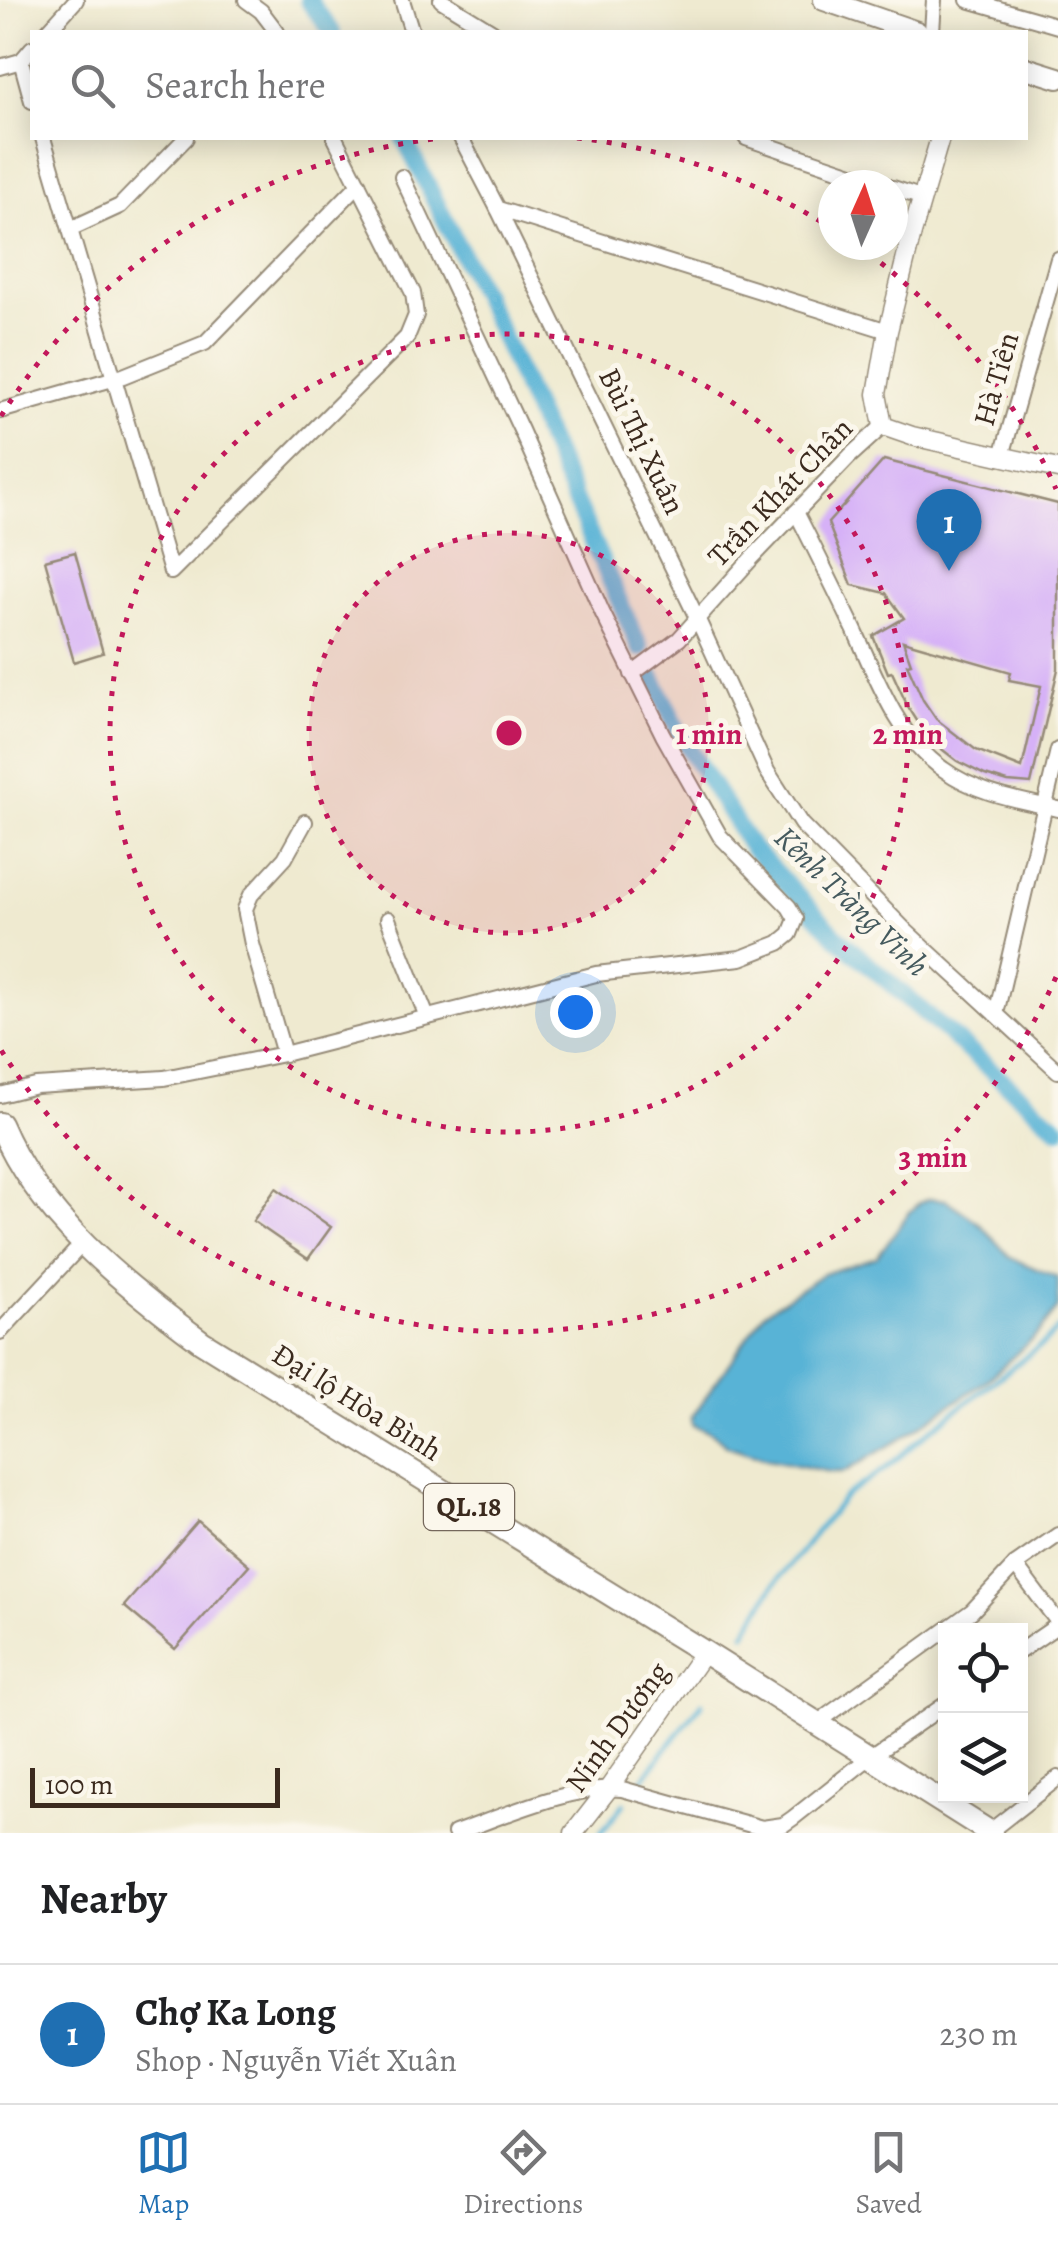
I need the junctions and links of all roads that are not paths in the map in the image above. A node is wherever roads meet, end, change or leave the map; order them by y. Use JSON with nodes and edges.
{"nodes":[{"id":1,"x":76,"y":0,"type":"edge"},
{"id":2,"x":246,"y":0,"type":"edge"},
{"id":3,"x":402,"y":0,"type":"edge"},
{"id":4,"x":441,"y":0,"type":"edge"},
{"id":5,"x":824,"y":0,"type":"edge"},
{"id":6,"x":934,"y":0,"type":"edge"},
{"id":7,"x":968,"y":0,"type":"edge"},
{"id":8,"x":1058,"y":26,"type":"edge"},
{"id":9,"x":49,"y":30,"type":"edge"},
{"id":10,"x":275,"y":30,"type":"edge"},
{"id":11,"x":411,"y":30,"type":"edge"},
{"id":12,"x":491,"y":30,"type":"edge"},
{"id":13,"x":911,"y":30,"type":"edge"},
{"id":14,"x":932,"y":30,"type":"edge"},
{"id":15,"x":30,"y":50,"type":"edge"},
{"id":16,"x":21,"y":61,"type":"junction"},
{"id":17,"x":0,"y":67,"type":"edge"},
{"id":18,"x":1028,"y":69,"type":"edge"},
{"id":19,"x":1058,"y":78,"type":"edge"},
{"id":20,"x":30,"y":94,"type":"edge"},
{"id":21,"x":44,"y":140,"type":"edge"},
{"id":22,"x":184,"y":140,"type":"edge"},
{"id":23,"x":336,"y":140,"type":"edge"},
{"id":24,"x":462,"y":140,"type":"edge"},
{"id":25,"x":752,"y":140,"type":"edge"},
{"id":26,"x":939,"y":140,"type":"edge"},
{"id":27,"x":841,"y":170,"type":"edge"},
{"id":28,"x":402,"y":177,"type":"dead end"},
{"id":29,"x":358,"y":184,"type":"junction"},
{"id":30,"x":908,"y":193,"type":"edge"},
{"id":31,"x":923,"y":198,"type":"junction"},
{"id":32,"x":498,"y":210,"type":"junction"},
{"id":33,"x":70,"y":230,"type":"junction"},
{"id":34,"x":1058,"y":259,"type":"edge"},
{"id":35,"x":1056,"y":279,"type":"edge"},
{"id":36,"x":888,"y":331,"type":"junction"},
{"id":37,"x":114,"y":378,"type":"junction"},
{"id":38,"x":0,"y":411,"type":"edge"},
{"id":39,"x":882,"y":426,"type":"junction"},
{"id":40,"x":1002,"y":456,"type":"junction"},
{"id":41,"x":1058,"y":468,"type":"edge"},
{"id":42,"x":796,"y":512,"type":"junction"},
{"id":43,"x":698,"y":620,"type":"junction"},
{"id":44,"x":632,"y":674,"type":"junction"},
{"id":45,"x":1058,"y":750,"type":"edge"},
{"id":46,"x":1051,"y":807,"type":"edge"},
{"id":47,"x":305,"y":822,"type":"dead end"},
{"id":48,"x":388,"y":919,"type":"dead end"},
{"id":49,"x":996,"y":1014,"type":"junction"},
{"id":50,"x":427,"y":1016,"type":"junction"},
{"id":51,"x":284,"y":1054,"type":"junction"},
{"id":52,"x":1058,"y":1072,"type":"edge"},
{"id":53,"x":0,"y":1094,"type":"edge"},
{"id":54,"x":0,"y":1124,"type":"edge"},
{"id":55,"x":83,"y":1243,"type":"junction"},
{"id":56,"x":0,"y":1332,"type":"edge"},
{"id":57,"x":1058,"y":1535,"type":"edge"},
{"id":58,"x":1015,"y":1565,"type":"junction"},
{"id":59,"x":1058,"y":1623,"type":"edge"},
{"id":60,"x":1028,"y":1645,"type":"edge"},
{"id":61,"x":704,"y":1652,"type":"junction"},
{"id":62,"x":938,"y":1710,"type":"edge"},
{"id":63,"x":817,"y":1724,"type":"junction"},
{"id":64,"x":870,"y":1757,"type":"junction"},
{"id":65,"x":1058,"y":1778,"type":"edge"},
{"id":66,"x":609,"y":1788,"type":"junction"},
{"id":67,"x":763,"y":1830,"type":"edge"},
{"id":68,"x":455,"y":1833,"type":"edge"},
{"id":69,"x":574,"y":1833,"type":"edge"},
{"id":70,"x":990,"y":1833,"type":"edge"}],
"edges":[{"from":1,"to":9,"type":"street"},
{"from":2,"to":10,"type":"street"},
{"from":3,"to":11,"type":"street"},
{"from":4,"to":12,"type":"street"},
{"from":5,"to":13,"type":"main road"},
{"from":6,"to":14,"type":"street"},
{"from":7,"to":8,"type":"street"},
{"from":15,"to":16,"type":"street"},
{"from":16,"to":17,"type":"street"},
{"from":16,"to":20,"type":"street"},
{"from":18,"to":19,"type":"main road"},
{"from":21,"to":33,"type":"street"},
{"from":22,"to":33,"type":"street"},
{"from":23,"to":29,"type":"street"},
{"from":24,"to":32,"type":"street","name":"Bùi Thị Xuân"},
{"from":25,"to":27,"type":"street"},
{"from":26,"to":31,"type":"street","name":"Trần Khát Chân"},
{"from":28,"to":44,"type":"street"},
{"from":29,"to":37,"type":"street"},
{"from":29,"to":37,"type":"street"},
{"from":30,"to":31,"type":"street"},
{"from":31,"to":36,"type":"street","name":"Trần Khát Chân"},
{"from":32,"to":36,"type":"street"},
{"from":32,"to":43,"type":"street","name":"Bùi Thị Xuân"},
{"from":33,"to":37,"type":"street"},
{"from":34,"to":35,"type":"street","name":"Hà Tiên"},
{"from":35,"to":40,"type":"street","name":"Hà Tiên"},
{"from":36,"to":39,"type":"street","name":"Trần Khát Chân"},
{"from":37,"to":38,"type":"street"},
{"from":39,"to":40,"type":"street"},
{"from":39,"to":42,"type":"street","name":"Trần Khát Chân"},
{"from":40,"to":41,"type":"street"},
{"from":42,"to":43,"type":"street","name":"Trần Khát Chân"},
{"from":42,"to":46,"type":"street"},
{"from":43,"to":44,"type":"street","name":"Trần Khát Chân"},
{"from":43,"to":49,"type":"street","name":"Bùi Thị Xuân"},
{"from":44,"to":50,"type":"street"},
{"from":45,"to":46,"type":"street"},
{"from":46,"to":49,"type":"street"},
{"from":47,"to":51,"type":"street"},
{"from":48,"to":50,"type":"street"},
{"from":49,"to":52,"type":"street","name":"Bùi Thị Xuân"},
{"from":50,"to":51,"type":"street"},
{"from":51,"to":53,"type":"street"},
{"from":54,"to":55,"type":"highway","name":"Đại lộ Hòa Bình","number":"QL.18"},
{"from":55,"to":56,"type":"street"},
{"from":55,"to":61,"type":"highway","name":"Đại lộ Hòa Bình","number":"QL.18"},
{"from":57,"to":58,"type":"street"},
{"from":58,"to":59,"type":"street"},
{"from":58,"to":63,"type":"street"},
{"from":59,"to":60,"type":"street"},
{"from":61,"to":63,"type":"highway","name":"Đại lộ Hòa Bình","number":"QL.18"},
{"from":61,"to":66,"type":"street","name":"Ninh Dương"},
{"from":62,"to":64,"type":"street"},
{"from":63,"to":64,"type":"highway","name":"Đại lộ Hòa Bình","number":"QL.18"},
{"from":64,"to":67,"type":"street"},
{"from":64,"to":70,"type":"highway","name":"Đại lộ Hòa Bình","number":"QL.18"},
{"from":65,"to":70,"type":"street"},
{"from":66,"to":67,"type":"street"},
{"from":66,"to":68,"type":"street"},
{"from":66,"to":69,"type":"street","name":"Ninh Dương"}]}
